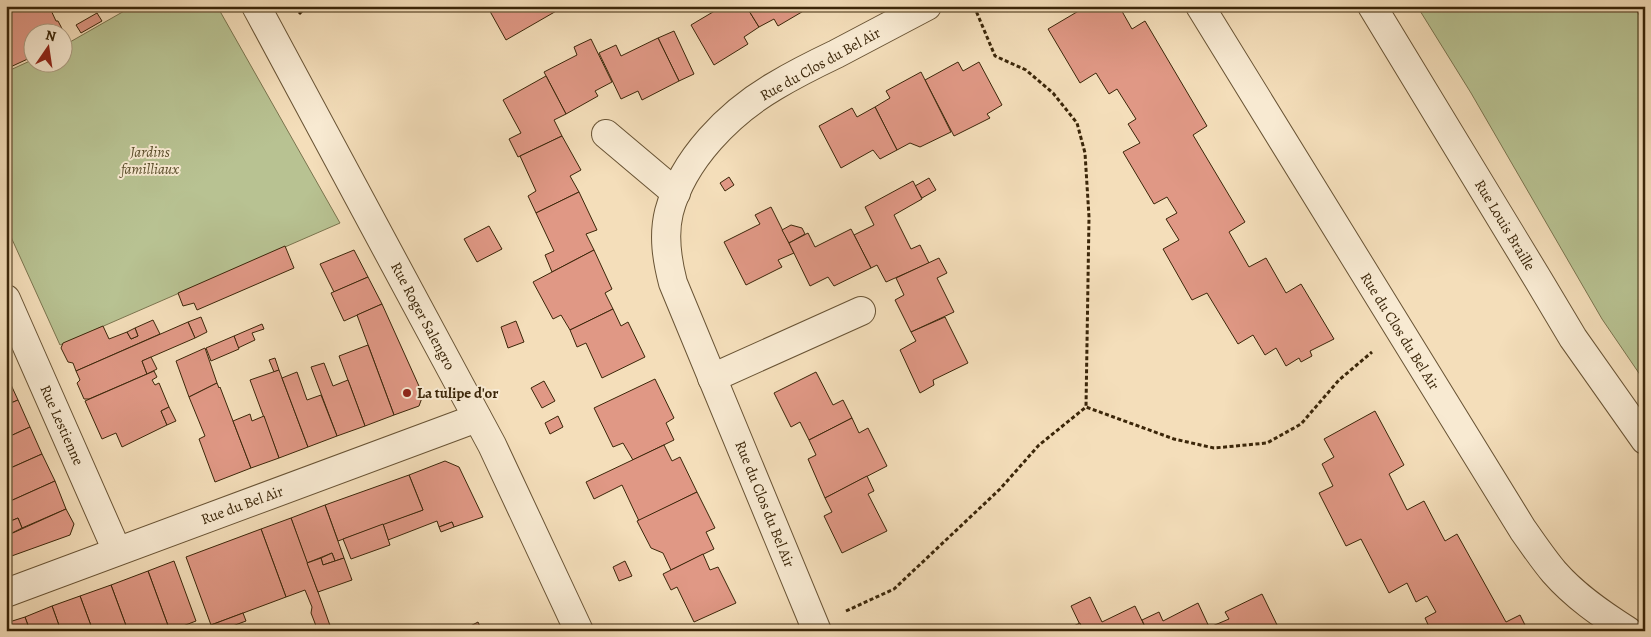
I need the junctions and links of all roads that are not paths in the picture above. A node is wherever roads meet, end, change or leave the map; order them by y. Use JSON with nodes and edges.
{"nodes":[{"id":1,"x":256,"y":6,"type":"edge"},
{"id":2,"x":927,"y":6,"type":"edge"},
{"id":3,"x":1200,"y":6,"type":"edge"},
{"id":4,"x":1372,"y":6,"type":"edge"},
{"id":5,"x":606,"y":134,"type":"dead end"},
{"id":6,"x":676,"y":193,"type":"junction"},
{"id":7,"x":6,"y":299,"type":"edge"},
{"id":8,"x":861,"y":311,"type":"dead end"},
{"id":9,"x":712,"y":378,"type":"junction"},
{"id":10,"x":477,"y":418,"type":"junction"},
{"id":11,"x":1645,"y":440,"type":"edge"},
{"id":12,"x":117,"y":551,"type":"junction"},
{"id":13,"x":6,"y":593,"type":"edge"},
{"id":14,"x":816,"y":628,"type":"edge"},
{"id":15,"x":579,"y":631,"type":"edge"},
{"id":16,"x":1628,"y":631,"type":"edge"}],
"edges":[{"from":1,"to":10,"type":"street","name":"Rue Roger Salengro"},
{"from":2,"to":6,"type":"street","name":"Rue du Clos du Bel Air"},
{"from":3,"to":16,"type":"street","name":"Rue du Clos du Bel Air"},
{"from":4,"to":11,"type":"street","name":"Rue Louis Braille"},
{"from":5,"to":6,"type":"street"},
{"from":6,"to":9,"type":"street","name":"Rue du Clos du Bel Air"},
{"from":7,"to":12,"type":"street","name":"Rue Lestienne"},
{"from":8,"to":9,"type":"street"},
{"from":9,"to":14,"type":"street","name":"Rue du Clos du Bel Air"},
{"from":10,"to":12,"type":"street","name":"Rue du Bel Air"},
{"from":10,"to":15,"type":"street","name":"Rue Roger Salengro"},
{"from":12,"to":13,"type":"street","name":"Rue du Bel Air"}]}
